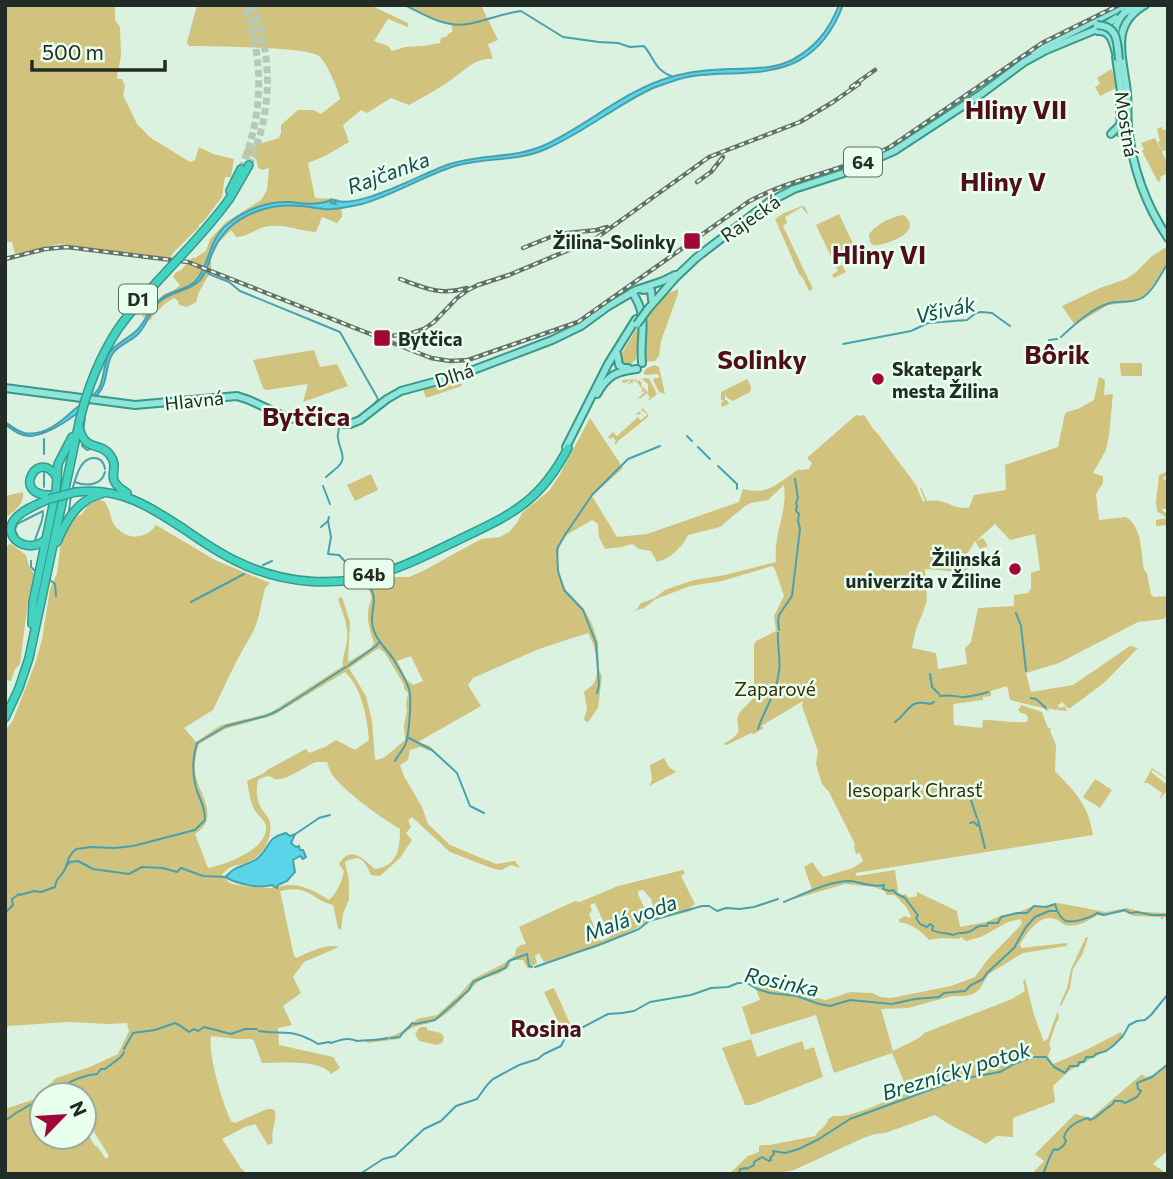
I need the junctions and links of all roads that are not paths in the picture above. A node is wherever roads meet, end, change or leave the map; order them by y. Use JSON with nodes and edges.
{"nodes":[{"id":1,"x":1133,"y":8,"type":"edge"},
{"id":2,"x":1089,"y":33,"type":"junction"},
{"id":3,"x":1058,"y":39,"type":"junction"},
{"id":4,"x":1116,"y":53,"type":"junction"},
{"id":5,"x":1121,"y":88,"type":"junction"},
{"id":6,"x":1128,"y":104,"type":"junction"},
{"id":7,"x":1120,"y":123,"type":"junction"},
{"id":8,"x":1133,"y":132,"type":"dead end"},
{"id":9,"x":1121,"y":133,"type":"dead end"},
{"id":10,"x":1111,"y":134,"type":"dead end"},
{"id":11,"x":249,"y":165,"type":"tunnel mouth"},
{"id":12,"x":241,"y":169,"type":"tunnel mouth"},
{"id":13,"x":1144,"y":192,"type":"junction"},
{"id":14,"x":228,"y":198,"type":"junction"},
{"id":15,"x":1168,"y":240,"type":"edge"},
{"id":16,"x":675,"y":276,"type":"junction"},
{"id":17,"x":633,"y":293,"type":"junction"},
{"id":18,"x":649,"y":305,"type":"junction"},
{"id":19,"x":637,"y":321,"type":"junction"},
{"id":20,"x":641,"y":351,"type":"junction"},
{"id":21,"x":617,"y":354,"type":"junction"},
{"id":22,"x":638,"y":365,"type":"junction"},
{"id":23,"x":628,"y":368,"type":"junction"},
{"id":24,"x":5,"y":388,"type":"edge"},
{"id":25,"x":589,"y":408,"type":"junction"},
{"id":26,"x":288,"y":418,"type":"joint"},
{"id":27,"x":77,"y":423,"type":"junction"},
{"id":28,"x":72,"y":437,"type":"junction"},
{"id":29,"x":567,"y":447,"type":"junction"},
{"id":30,"x":57,"y":478,"type":"junction"},
{"id":31,"x":76,"y":490,"type":"junction"},
{"id":32,"x":112,"y":493,"type":"junction"},
{"id":33,"x":127,"y":493,"type":"junction"},
{"id":34,"x":50,"y":497,"type":"junction"},
{"id":35,"x":46,"y":538,"type":"junction"},
{"id":36,"x":51,"y":555,"type":"junction"},
{"id":37,"x":32,"y":624,"type":"junction"},
{"id":38,"x":5,"y":709,"type":"edge"},
{"id":39,"x":5,"y":718,"type":"edge"}],
"edges":[{"from":1,"to":2,"type":"main road","name":"Rajecká"},
{"from":1,"to":3,"type":"main road"},
{"from":1,"to":4,"type":"main road","name":"Mostná"},
{"from":1,"to":6,"type":"main road","name":"Mostná"},
{"from":2,"to":4,"type":"main road"},
{"from":2,"to":16,"type":"main road","name":"Rajecká","number":"64"},
{"from":3,"to":6,"type":"main road","bridge":true},
{"from":3,"to":16,"type":"main road","name":"Rajecká","number":"64"},
{"from":4,"to":5,"type":"main road","name":"Mostná"},
{"from":5,"to":7,"type":"main road"},
{"from":5,"to":15,"type":"main road","name":"Mostná"},
{"from":6,"to":13,"type":"main road","name":"Mostná"},
{"from":7,"to":9,"type":"main road"},
{"from":7,"to":10,"type":"main road"},
{"from":8,"to":13,"type":"main road"},
{"from":11,"to":14,"type":"highway","number":"D1"},
{"from":12,"to":14,"type":"highway","number":"D1"},
{"from":13,"to":15,"type":"main road","name":"Mostná"},
{"from":14,"to":27,"type":"highway","number":"D1","bridge":true},
{"from":16,"to":17,"type":"main road","name":"Dlhá"},
{"from":16,"to":18,"type":"main road","number":"64b"},
{"from":17,"to":18,"type":"main road"},
{"from":17,"to":20,"type":"main road"},
{"from":17,"to":26,"type":"main road","name":"Dlhá"},
{"from":18,"to":19,"type":"main road","number":"64b","bridge":true},
{"from":19,"to":21,"type":"main road","number":"64b"},
{"from":19,"to":29,"type":"main road","number":"64b"},
{"from":20,"to":22,"type":"main road"},
{"from":20,"to":23,"type":"main road"},
{"from":21,"to":23,"type":"main road"},
{"from":21,"to":25,"type":"main road","number":"64b"},
{"from":22,"to":23,"type":"main road"},
{"from":22,"to":25,"type":"main road"},
{"from":24,"to":26,"type":"main road","name":"Hlavná","bridge":true},
{"from":25,"to":29,"type":"main road","number":"64b"},
{"from":27,"to":28,"type":"highway","number":"D1"},
{"from":27,"to":33,"type":"highway"},
{"from":27,"to":36,"type":"highway","number":"D1"},
{"from":28,"to":30,"type":"highway"},
{"from":28,"to":37,"type":"highway","number":"D1"},
{"from":29,"to":32,"type":"highway","number":"64b"},
{"from":29,"to":33,"type":"highway","number":"64b"},
{"from":30,"to":34,"type":"highway"},
{"from":30,"to":35,"type":"highway"},
{"from":31,"to":32,"type":"highway","number":"64b"},
{"from":31,"to":33,"type":"highway","number":"64b"},
{"from":31,"to":34,"type":"highway","number":"64b","bridge":true},
{"from":32,"to":36,"type":"highway"},
{"from":34,"to":35,"type":"highway","number":"64b"},
{"from":35,"to":37,"type":"highway"},
{"from":36,"to":39,"type":"highway","number":"D1"},
{"from":37,"to":38,"type":"highway","number":"D1"}]}
